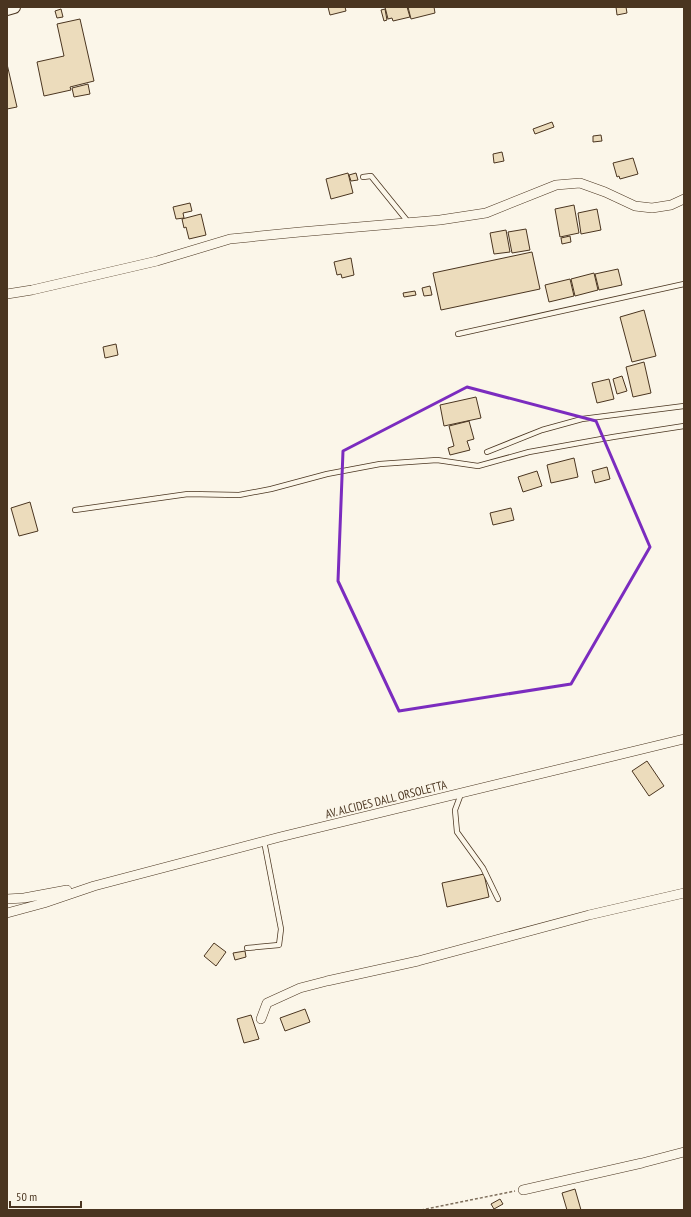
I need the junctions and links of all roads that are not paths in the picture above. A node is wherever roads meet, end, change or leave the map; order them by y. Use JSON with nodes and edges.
{"nodes":[{"id":1,"x":14,"y":7,"type":"edge"},
{"id":2,"x":7,"y":9,"type":"edge"},
{"id":3,"x":363,"y":177,"type":"dead end"},
{"id":4,"x":684,"y":199,"type":"edge"},
{"id":5,"x":409,"y":223,"type":"junction"},
{"id":6,"x":684,"y":284,"type":"edge"},
{"id":7,"x":7,"y":294,"type":"edge"},
{"id":8,"x":458,"y":334,"type":"dead end"},
{"id":9,"x":684,"y":406,"type":"edge"},
{"id":10,"x":684,"y":426,"type":"edge"},
{"id":11,"x":487,"y":452,"type":"dead end"},
{"id":12,"x":75,"y":510,"type":"dead end"},
{"id":13,"x":684,"y":739,"type":"edge"},
{"id":14,"x":462,"y":792,"type":"junction"},
{"id":15,"x":264,"y":841,"type":"junction"},
{"id":16,"x":94,"y":886,"type":"junction"},
{"id":17,"x":684,"y":893,"type":"edge"},
{"id":18,"x":7,"y":899,"type":"edge"},
{"id":19,"x":498,"y":899,"type":"dead end"},
{"id":20,"x":7,"y":913,"type":"edge"},
{"id":21,"x":247,"y":948,"type":"dead end"},
{"id":22,"x":261,"y":1019,"type":"dead end"},
{"id":23,"x":684,"y":1152,"type":"edge"},
{"id":24,"x":522,"y":1190,"type":"road end"}],
"edges":[{"from":1,"to":2,"type":"main road"},
{"from":3,"to":5,"type":"lane"},
{"from":4,"to":5,"type":"street"},
{"from":5,"to":7,"type":"street"},
{"from":6,"to":8,"type":"lane"},
{"from":9,"to":11,"type":"lane"},
{"from":10,"to":12,"type":"lane"},
{"from":13,"to":14,"type":"street","name":"AV. ALCIDES DALL ORSOLETTA"},
{"from":14,"to":15,"type":"street","name":"AV. ALCIDES DALL ORSOLETTA"},
{"from":14,"to":19,"type":"lane"},
{"from":15,"to":16,"type":"street","name":"AV. ALCIDES DALL ORSOLETTA"},
{"from":15,"to":21,"type":"lane"},
{"from":16,"to":18,"type":"street"},
{"from":16,"to":20,"type":"street"},
{"from":17,"to":22,"type":"street"},
{"from":23,"to":24,"type":"street"}]}
